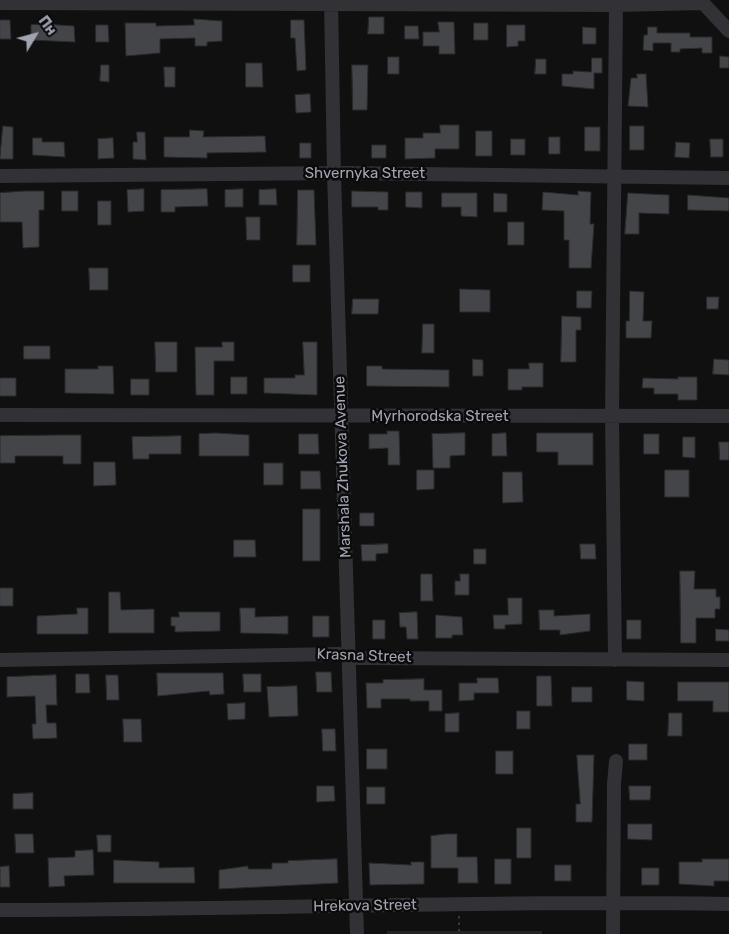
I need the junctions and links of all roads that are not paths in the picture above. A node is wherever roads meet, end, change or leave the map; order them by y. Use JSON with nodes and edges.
{"nodes":[{"id":1,"x":331,"y":1,"type":"edge"},
{"id":2,"x":704,"y":1,"type":"edge"},
{"id":3,"x":0,"y":3,"type":"edge"},
{"id":4,"x":616,"y":5,"type":"junction"},
{"id":5,"x":729,"y":31,"type":"edge"},
{"id":6,"x":334,"y":173,"type":"junction"},
{"id":7,"x":0,"y":176,"type":"edge"},
{"id":8,"x":614,"y":177,"type":"junction"},
{"id":9,"x":729,"y":178,"type":"edge"},
{"id":10,"x":0,"y":415,"type":"edge"},
{"id":11,"x":729,"y":416,"type":"edge"},
{"id":12,"x":342,"y":417,"type":"junction"},
{"id":13,"x":612,"y":417,"type":"junction"},
{"id":14,"x":349,"y":656,"type":"junction"},
{"id":15,"x":0,"y":660,"type":"edge"},
{"id":16,"x":615,"y":660,"type":"junction"},
{"id":17,"x":729,"y":660,"type":"edge"},
{"id":18,"x":616,"y":761,"type":"dead end"},
{"id":19,"x":614,"y":902,"type":"junction"},
{"id":20,"x":729,"y":904,"type":"edge"},
{"id":21,"x":356,"y":906,"type":"junction"},
{"id":22,"x":0,"y":910,"type":"edge"},
{"id":23,"x":357,"y":934,"type":"edge"},
{"id":24,"x":613,"y":934,"type":"edge"}],
"edges":[{"from":1,"to":3,"type":"street"},
{"from":1,"to":4,"type":"street"},
{"from":1,"to":6,"type":"street","name":"Marshala Zhukova Avenue"},
{"from":2,"to":4,"type":"street"},
{"from":2,"to":5,"type":"street"},
{"from":4,"to":8,"type":"street"},
{"from":6,"to":7,"type":"street","name":"Shvernyka Street"},
{"from":6,"to":8,"type":"street","name":"Shvernyka Street"},
{"from":6,"to":12,"type":"street","name":"Marshala Zhukova Avenue"},
{"from":8,"to":9,"type":"street","name":"Shvernyka Street"},
{"from":8,"to":13,"type":"street"},
{"from":10,"to":12,"type":"street","name":"Myrhorodska Street"},
{"from":11,"to":13,"type":"street","name":"Myrhorodska Street"},
{"from":12,"to":13,"type":"street","name":"Myrhorodska Street"},
{"from":12,"to":14,"type":"street","name":"Marshala Zhukova Avenue"},
{"from":13,"to":16,"type":"street"},
{"from":14,"to":15,"type":"street","name":"Krasna Street"},
{"from":14,"to":16,"type":"street","name":"Krasna Street"},
{"from":14,"to":21,"type":"street","name":"Marshala Zhukova Avenue"},
{"from":16,"to":17,"type":"street","name":"Krasna Street"},
{"from":18,"to":19,"type":"street"},
{"from":19,"to":20,"type":"street","name":"Hrekova Street"},
{"from":19,"to":21,"type":"street","name":"Hrekova Street"},
{"from":19,"to":24,"type":"street"},
{"from":21,"to":22,"type":"street","name":"Hrekova Street"},
{"from":21,"to":23,"type":"street","name":"Marshala Zhukova Avenue"}]}
